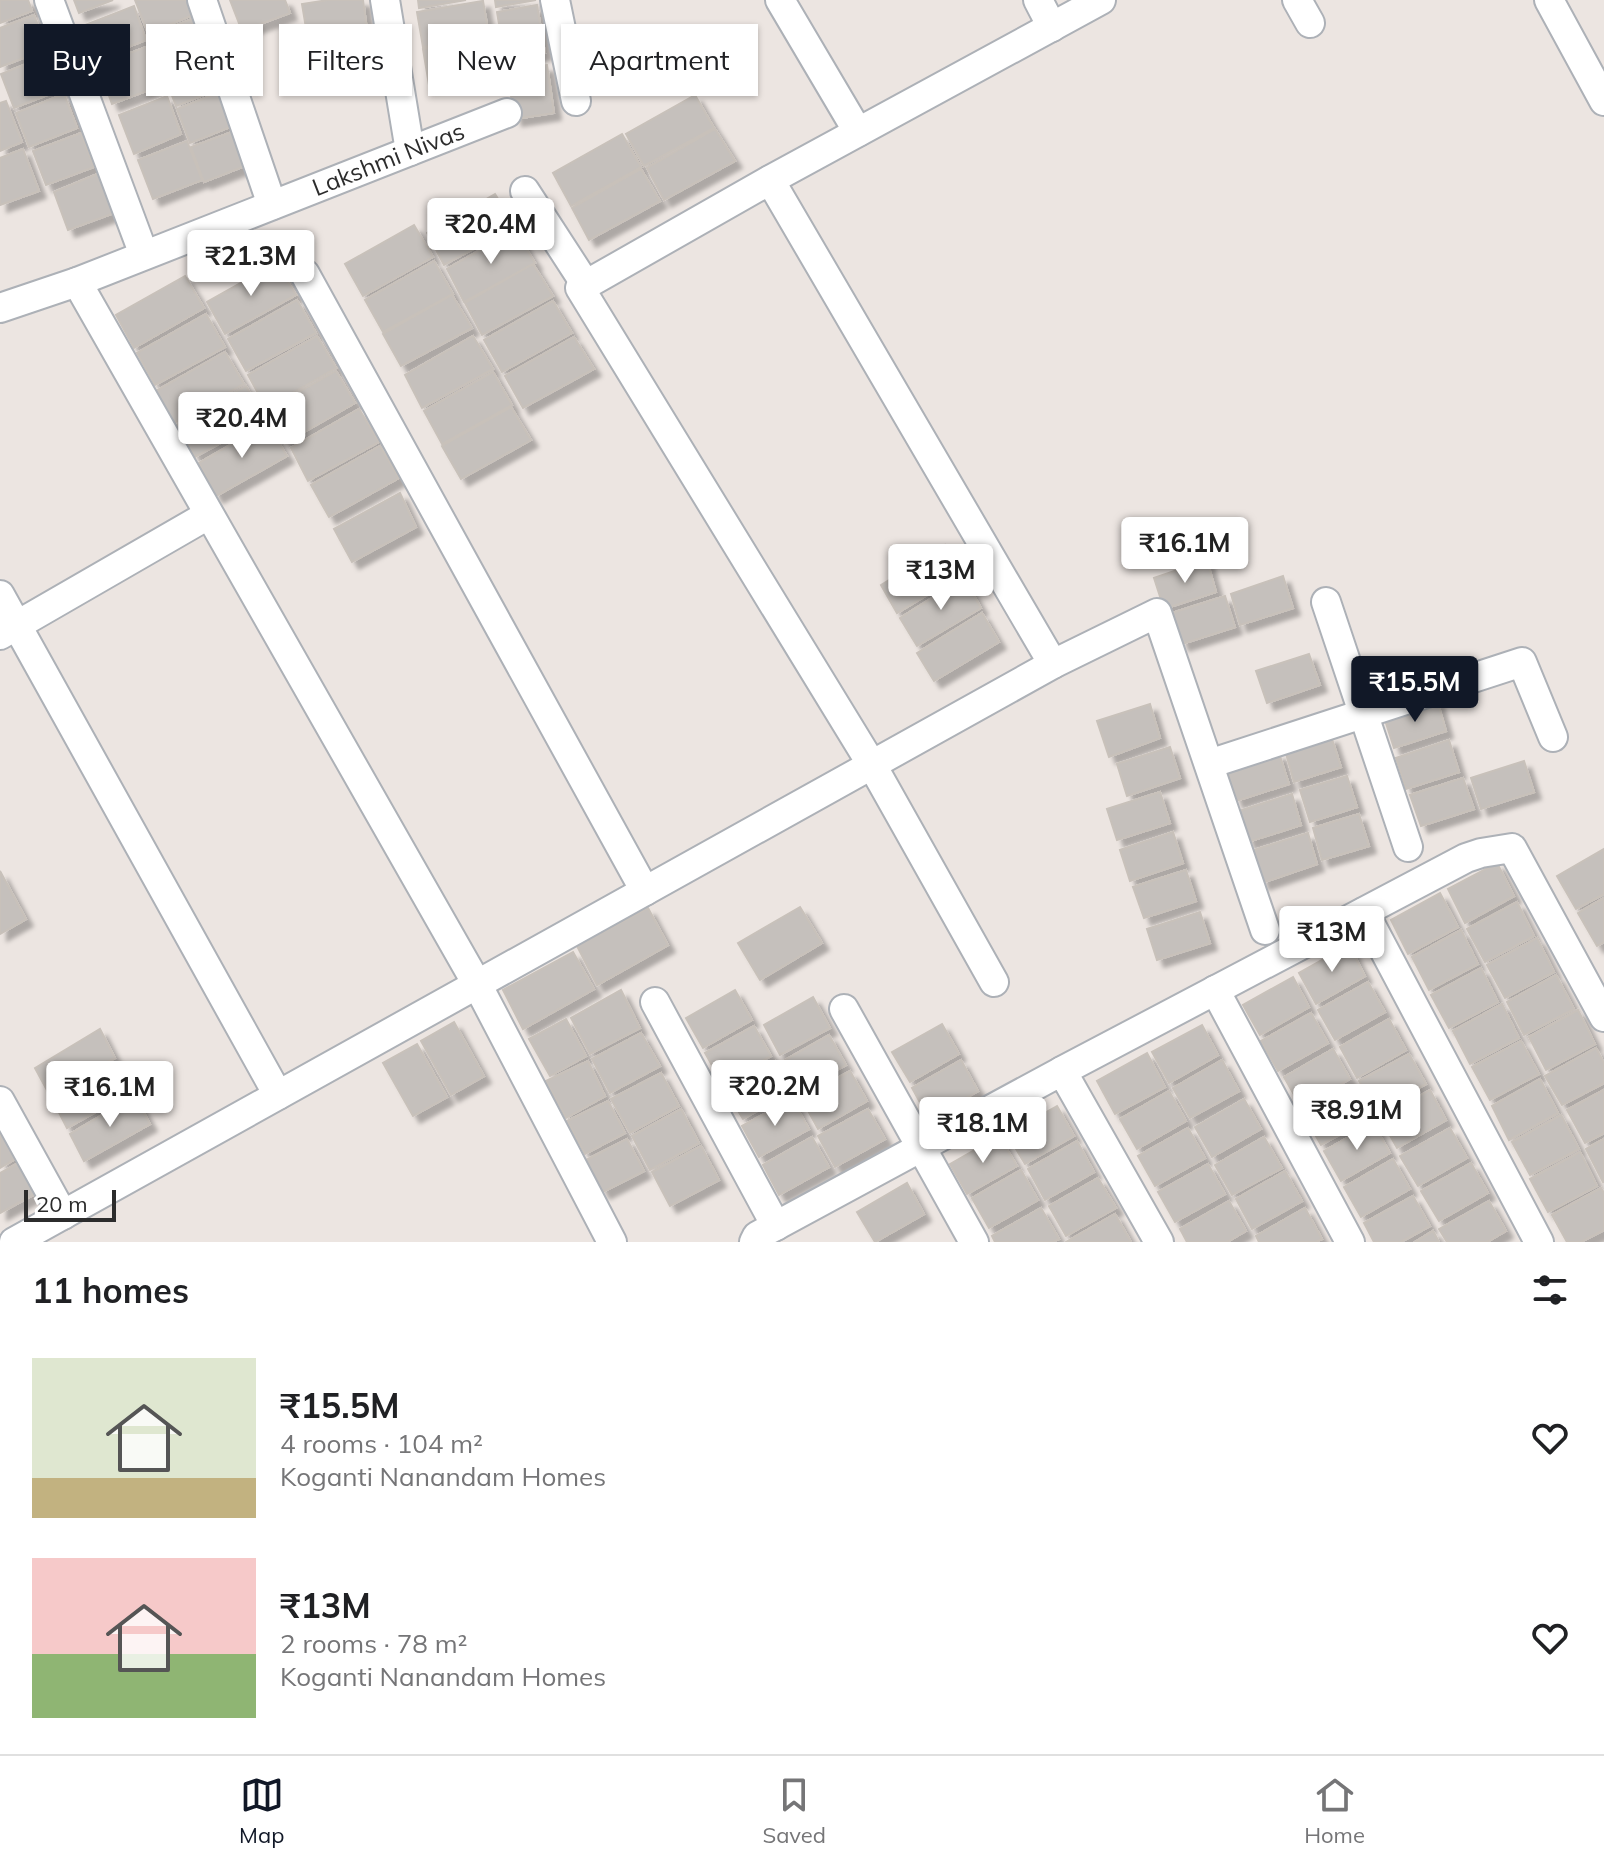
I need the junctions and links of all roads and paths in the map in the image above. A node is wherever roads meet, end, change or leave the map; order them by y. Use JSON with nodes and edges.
{"nodes":[{"id":1,"x":49,"y":0,"type":"edge"},
{"id":2,"x":202,"y":0,"type":"edge"},
{"id":3,"x":385,"y":0,"type":"edge"},
{"id":4,"x":555,"y":0,"type":"edge"},
{"id":5,"x":780,"y":0,"type":"edge"},
{"id":6,"x":1038,"y":0,"type":"edge"},
{"id":7,"x":1101,"y":0,"type":"edge"},
{"id":8,"x":1549,"y":0,"type":"edge"},
{"id":9,"x":1052,"y":27,"type":"junction"},
{"id":10,"x":576,"y":101,"type":"dead end"},
{"id":11,"x":1604,"y":101,"type":"edge"},
{"id":12,"x":507,"y":113,"type":"dead end"},
{"id":13,"x":858,"y":132,"type":"junction"},
{"id":14,"x":410,"y":151,"type":"junction"},
{"id":15,"x":770,"y":180,"type":"junction"},
{"id":16,"x":525,"y":191,"type":"dead end"},
{"id":17,"x":272,"y":205,"type":"junction"},
{"id":18,"x":144,"y":255,"type":"junction"},
{"id":19,"x":305,"y":274,"type":"dead end"},
{"id":20,"x":77,"y":282,"type":"junction"},
{"id":21,"x":586,"y":285,"type":"junction"},
{"id":22,"x":1,"y":305,"type":"edge"},
{"id":23,"x":208,"y":515,"type":"junction"},
{"id":24,"x":0,"y":595,"type":"edge"},
{"id":25,"x":1326,"y":602,"type":"dead end"},
{"id":26,"x":9,"y":630,"type":"edge"},
{"id":27,"x":1053,"y":664,"type":"junction"},
{"id":28,"x":1364,"y":714,"type":"junction"},
{"id":29,"x":1553,"y":737,"type":"dead end"},
{"id":30,"x":1209,"y":764,"type":"junction"},
{"id":31,"x":872,"y":765,"type":"junction"},
{"id":32,"x":1408,"y":847,"type":"dead end"},
{"id":33,"x":645,"y":891,"type":"junction"},
{"id":34,"x":1364,"y":912,"type":"junction"},
{"id":35,"x":1265,"y":930,"type":"dead end"},
{"id":36,"x":994,"y":982,"type":"dead end"},
{"id":37,"x":477,"y":984,"type":"junction"},
{"id":38,"x":1215,"y":990,"type":"junction"},
{"id":39,"x":655,"y":1002,"type":"dead end"},
{"id":40,"x":844,"y":1009,"type":"dead end"},
{"id":41,"x":1604,"y":1017,"type":"edge"},
{"id":42,"x":1062,"y":1071,"type":"junction"},
{"id":43,"x":278,"y":1095,"type":"junction"},
{"id":44,"x":0,"y":1101,"type":"edge"},
{"id":45,"x":921,"y":1147,"type":"junction"},
{"id":46,"x":63,"y":1215,"type":"junction"},
{"id":47,"x":765,"y":1234,"type":"edge"},
{"id":48,"x":14,"y":1242,"type":"edge"},
{"id":49,"x":612,"y":1242,"type":"edge"},
{"id":50,"x":974,"y":1242,"type":"edge"},
{"id":51,"x":1159,"y":1242,"type":"edge"},
{"id":52,"x":1350,"y":1242,"type":"edge"},
{"id":53,"x":1539,"y":1242,"type":"edge"}],
"edges":[{"from":1,"to":18,"type":"street"},
{"from":2,"to":17,"type":"street"},
{"from":3,"to":14,"type":"street"},
{"from":4,"to":10,"type":"street"},
{"from":5,"to":13,"type":"street"},
{"from":6,"to":9,"type":"street"},
{"from":7,"to":9,"type":"street"},
{"from":8,"to":11,"type":"street"},
{"from":9,"to":13,"type":"street"},
{"from":12,"to":14,"type":"street","name":"Lakshmi Nivas"},
{"from":13,"to":15,"type":"street"},
{"from":14,"to":17,"type":"street","name":"Lakshmi Nivas"},
{"from":15,"to":21,"type":"street"},
{"from":15,"to":27,"type":"street"},
{"from":16,"to":21,"type":"street"},
{"from":17,"to":18,"type":"street","name":"Lakshmi Nivas"},
{"from":18,"to":20,"type":"street","name":"Lakshmi Nivas"},
{"from":19,"to":33,"type":"street"},
{"from":20,"to":22,"type":"street","name":"Lakshmi Nivas"},
{"from":20,"to":23,"type":"street"},
{"from":21,"to":31,"type":"street"},
{"from":23,"to":26,"type":"street"},
{"from":23,"to":37,"type":"street"},
{"from":24,"to":26,"type":"street"},
{"from":25,"to":28,"type":"street"},
{"from":26,"to":43,"type":"street"},
{"from":27,"to":30,"type":"street"},
{"from":27,"to":31,"type":"street"},
{"from":28,"to":29,"type":"street"},
{"from":28,"to":30,"type":"street"},
{"from":28,"to":32,"type":"street"},
{"from":30,"to":35,"type":"street"},
{"from":31,"to":33,"type":"street"},
{"from":31,"to":36,"type":"street"},
{"from":33,"to":37,"type":"street"},
{"from":34,"to":38,"type":"street"},
{"from":34,"to":41,"type":"street"},
{"from":34,"to":53,"type":"street"},
{"from":37,"to":43,"type":"street"},
{"from":37,"to":49,"type":"street"},
{"from":38,"to":42,"type":"street"},
{"from":38,"to":52,"type":"street"},
{"from":39,"to":47,"type":"street"},
{"from":40,"to":45,"type":"street"},
{"from":42,"to":45,"type":"street"},
{"from":42,"to":51,"type":"street"},
{"from":43,"to":46,"type":"street"},
{"from":44,"to":46,"type":"street"},
{"from":45,"to":47,"type":"street"},
{"from":45,"to":50,"type":"street"},
{"from":46,"to":48,"type":"street"}]}
